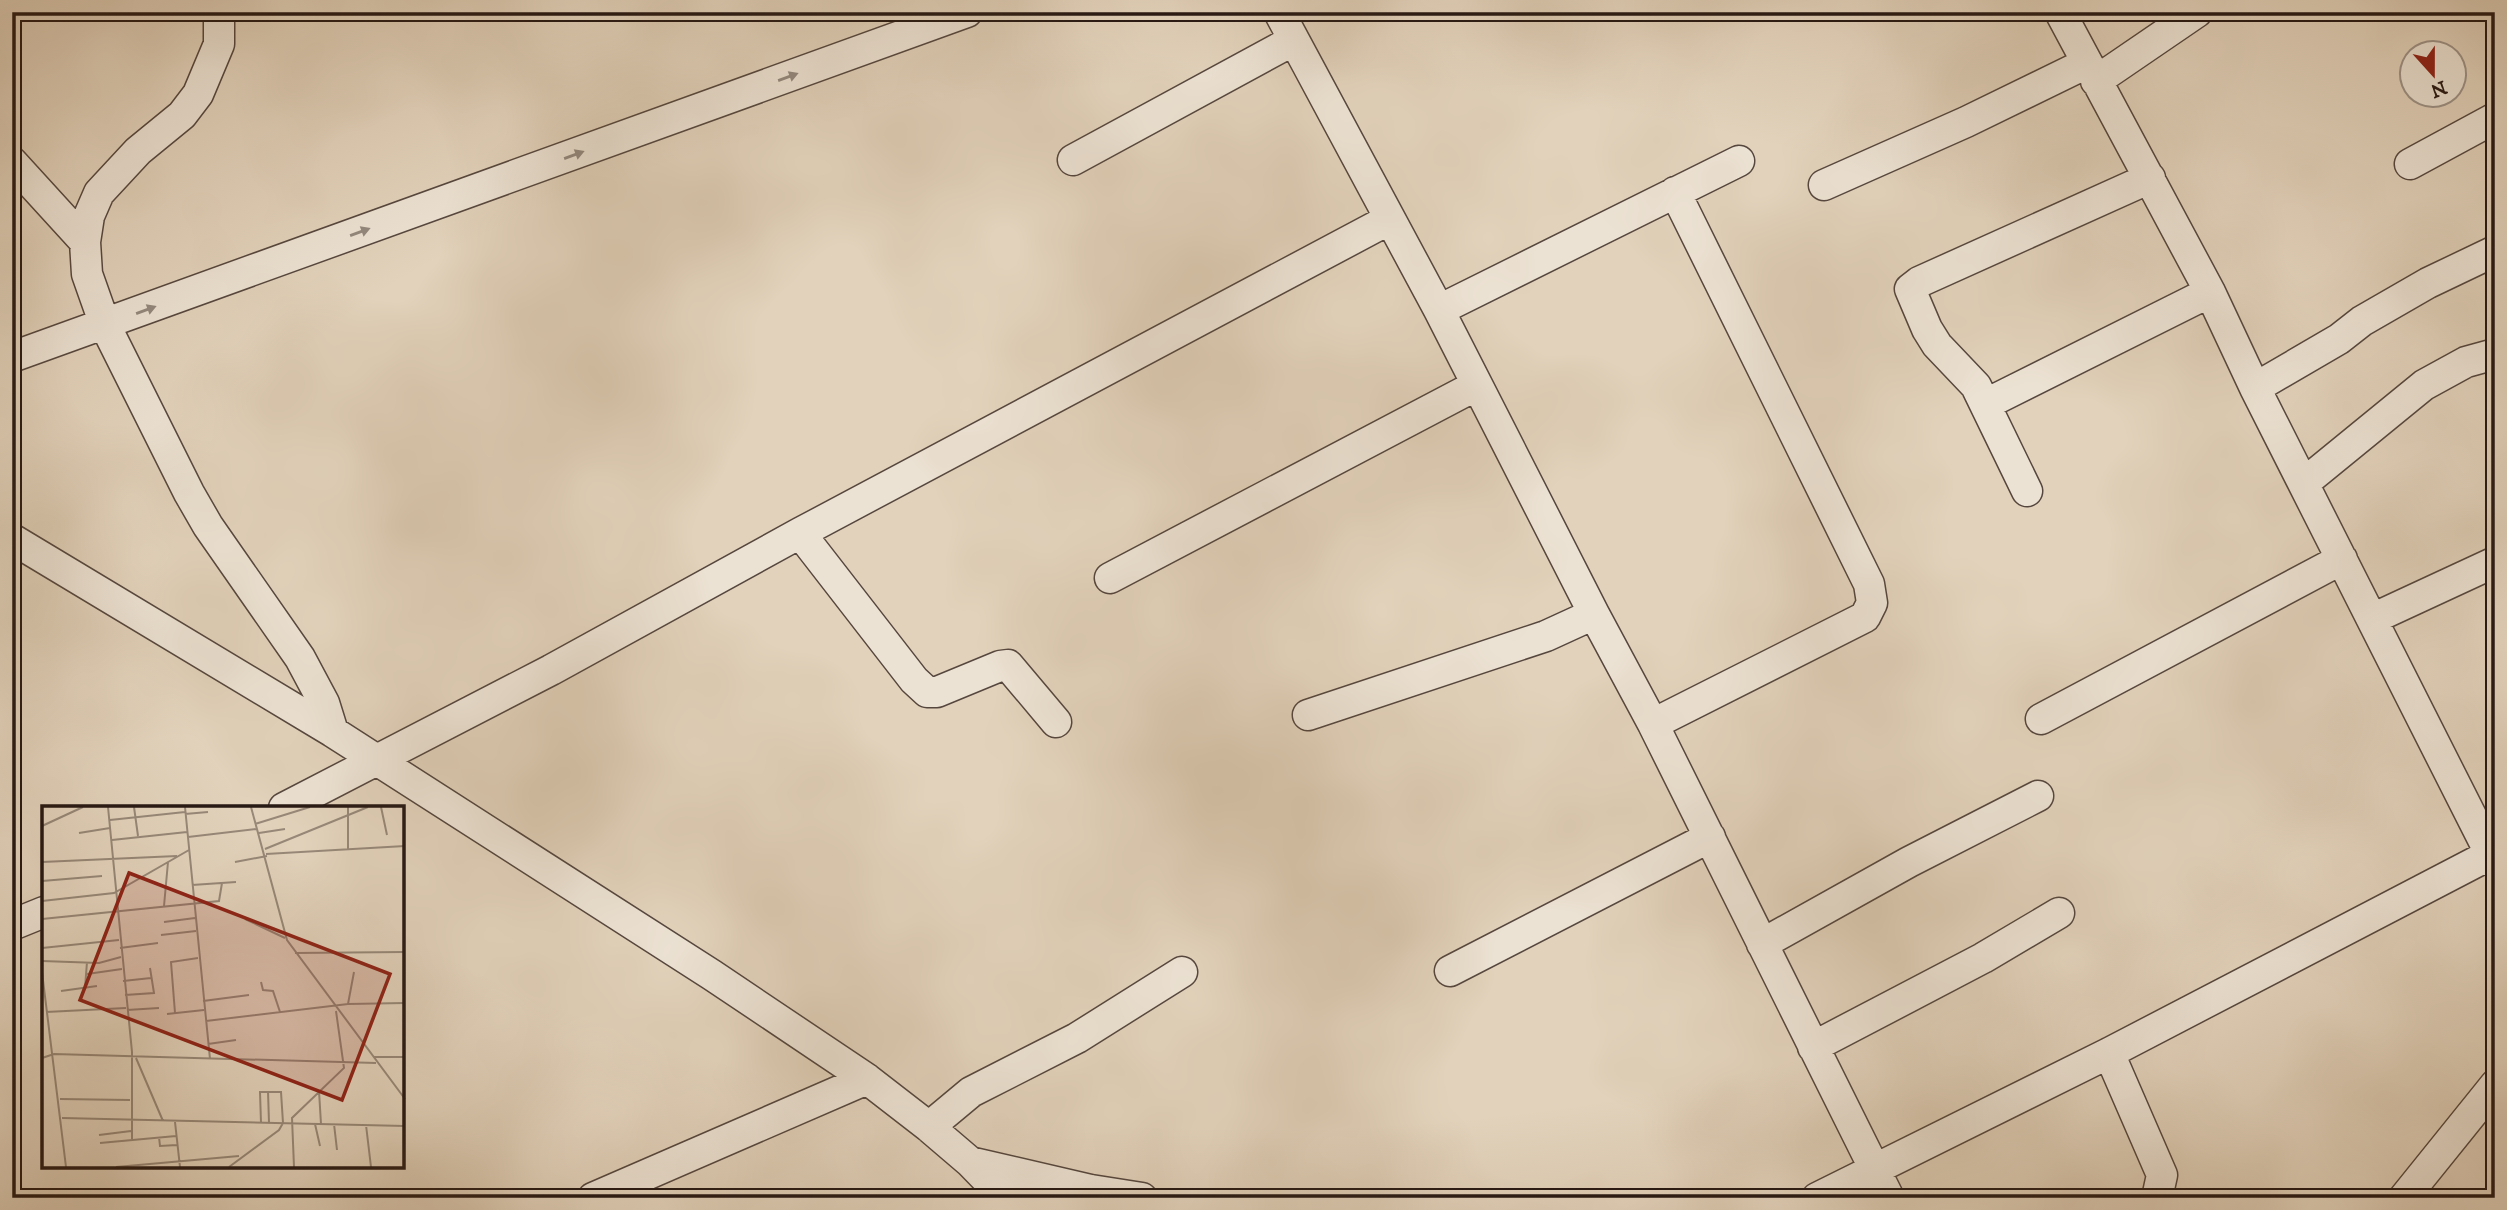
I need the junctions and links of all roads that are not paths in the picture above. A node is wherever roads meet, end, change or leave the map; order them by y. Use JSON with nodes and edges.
{"nodes":[{"id":1,"x":219,"y":12,"type":"edge"},
{"id":2,"x":967,"y":12,"type":"edge"},
{"id":3,"x":1279,"y":12,"type":"edge"},
{"id":4,"x":2060,"y":12,"type":"edge"},
{"id":5,"x":2197,"y":12,"type":"edge"},
{"id":6,"x":1294,"y":40,"type":"junction"},
{"id":7,"x":2092,"y":72,"type":"junction"},
{"id":8,"x":2495,"y":118,"type":"edge"},
{"id":9,"x":1073,"y":160,"type":"dead end"},
{"id":10,"x":1739,"y":160,"type":"dead end"},
{"id":11,"x":12,"y":162,"type":"edge"},
{"id":12,"x":2410,"y":164,"type":"dead end"},
{"id":13,"x":2150,"y":178,"type":"junction"},
{"id":14,"x":1824,"y":185,"type":"dead end"},
{"id":15,"x":1675,"y":192,"type":"junction"},
{"id":16,"x":1390,"y":219,"type":"junction"},
{"id":17,"x":85,"y":242,"type":"junction"},
{"id":18,"x":2495,"y":251,"type":"edge"},
{"id":19,"x":2210,"y":292,"type":"junction"},
{"id":20,"x":1439,"y":310,"type":"junction"},
{"id":21,"x":104,"y":325,"type":"junction"},
{"id":22,"x":2495,"y":355,"type":"edge"},
{"id":23,"x":12,"y":357,"type":"edge"},
{"id":24,"x":1477,"y":386,"type":"junction"},
{"id":25,"x":2255,"y":388,"type":"junction"},
{"id":26,"x":1986,"y":404,"type":"junction"},
{"id":27,"x":2304,"y":484,"type":"junction"},
{"id":28,"x":2027,"y":491,"type":"dead end"},
{"id":29,"x":800,"y":533,"type":"junction"},
{"id":30,"x":12,"y":539,"type":"edge"},
{"id":31,"x":2342,"y":559,"type":"junction"},
{"id":32,"x":2495,"y":562,"type":"edge"},
{"id":33,"x":1110,"y":578,"type":"dead end"},
{"id":34,"x":1594,"y":614,"type":"junction"},
{"id":35,"x":2372,"y":620,"type":"junction"},
{"id":36,"x":1308,"y":715,"type":"dead end"},
{"id":37,"x":2041,"y":719,"type":"dead end"},
{"id":38,"x":1056,"y":722,"type":"dead end"},
{"id":39,"x":1653,"y":724,"type":"junction"},
{"id":40,"x":333,"y":732,"type":"junction"},
{"id":41,"x":377,"y":761,"type":"junction"},
{"id":42,"x":2038,"y":796,"type":"dead end"},
{"id":43,"x":286,"y":806,"type":"edge"},
{"id":44,"x":1710,"y":837,"type":"junction"},
{"id":45,"x":2493,"y":856,"type":"edge"},
{"id":46,"x":42,"y":913,"type":"edge"},
{"id":47,"x":2059,"y":913,"type":"dead end"},
{"id":48,"x":12,"y":925,"type":"edge"},
{"id":49,"x":1762,"y":944,"type":"junction"},
{"id":50,"x":1450,"y":971,"type":"dead end"},
{"id":51,"x":1182,"y":972,"type":"dead end"},
{"id":52,"x":1813,"y":1047,"type":"junction"},
{"id":53,"x":2109,"y":1053,"type":"junction"},
{"id":54,"x":867,"y":1080,"type":"junction"},
{"id":55,"x":2495,"y":1085,"type":"edge"},
{"id":56,"x":929,"y":1127,"type":"junction"},
{"id":57,"x":970,"y":1162,"type":"junction"},
{"id":58,"x":1875,"y":1169,"type":"junction"},
{"id":59,"x":593,"y":1198,"type":"edge"},
{"id":60,"x":1005,"y":1198,"type":"edge"},
{"id":61,"x":1142,"y":1198,"type":"edge"},
{"id":62,"x":1817,"y":1198,"type":"edge"},
{"id":63,"x":1889,"y":1198,"type":"edge"},
{"id":64,"x":2157,"y":1198,"type":"edge"},
{"id":65,"x":2404,"y":1198,"type":"edge"}],
"edges":[{"from":1,"to":17,"type":"street"},
{"from":21,"to":2,"type":"street","one_way":true},
{"from":3,"to":6,"type":"street"},
{"from":4,"to":7,"type":"street"},
{"from":5,"to":7,"type":"street"},
{"from":6,"to":9,"type":"street"},
{"from":6,"to":16,"type":"street"},
{"from":7,"to":13,"type":"street"},
{"from":7,"to":14,"type":"street"},
{"from":8,"to":12,"type":"street"},
{"from":10,"to":15,"type":"street"},
{"from":11,"to":17,"type":"street"},
{"from":13,"to":19,"type":"street"},
{"from":13,"to":26,"type":"street"},
{"from":15,"to":20,"type":"street"},
{"from":15,"to":39,"type":"street"},
{"from":16,"to":20,"type":"street"},
{"from":16,"to":29,"type":"street"},
{"from":17,"to":21,"type":"street"},
{"from":18,"to":25,"type":"street"},
{"from":19,"to":25,"type":"street"},
{"from":19,"to":26,"type":"street"},
{"from":20,"to":24,"type":"street"},
{"from":21,"to":23,"type":"street"},
{"from":21,"to":40,"type":"street"},
{"from":22,"to":27,"type":"street"},
{"from":24,"to":33,"type":"street"},
{"from":24,"to":34,"type":"street"},
{"from":25,"to":27,"type":"street"},
{"from":26,"to":28,"type":"street"},
{"from":27,"to":31,"type":"street"},
{"from":29,"to":38,"type":"street"},
{"from":29,"to":41,"type":"street"},
{"from":30,"to":40,"type":"street"},
{"from":31,"to":35,"type":"street"},
{"from":31,"to":37,"type":"street"},
{"from":32,"to":35,"type":"street"},
{"from":34,"to":36,"type":"street"},
{"from":34,"to":39,"type":"street"},
{"from":35,"to":45,"type":"street"},
{"from":39,"to":44,"type":"street"},
{"from":40,"to":41,"type":"street"},
{"from":41,"to":43,"type":"street"},
{"from":41,"to":54,"type":"street"},
{"from":42,"to":49,"type":"street"},
{"from":44,"to":49,"type":"street"},
{"from":44,"to":50,"type":"street"},
{"from":45,"to":53,"type":"street"},
{"from":46,"to":48,"type":"street"},
{"from":47,"to":52,"type":"street"},
{"from":49,"to":52,"type":"street"},
{"from":51,"to":56,"type":"street"},
{"from":52,"to":58,"type":"street"},
{"from":53,"to":58,"type":"street"},
{"from":53,"to":64,"type":"street"},
{"from":54,"to":56,"type":"street"},
{"from":54,"to":59,"type":"street"},
{"from":55,"to":65,"type":"street"},
{"from":56,"to":57,"type":"street"},
{"from":57,"to":60,"type":"street"},
{"from":57,"to":61,"type":"street"},
{"from":58,"to":62,"type":"street"},
{"from":58,"to":63,"type":"street"}]}
